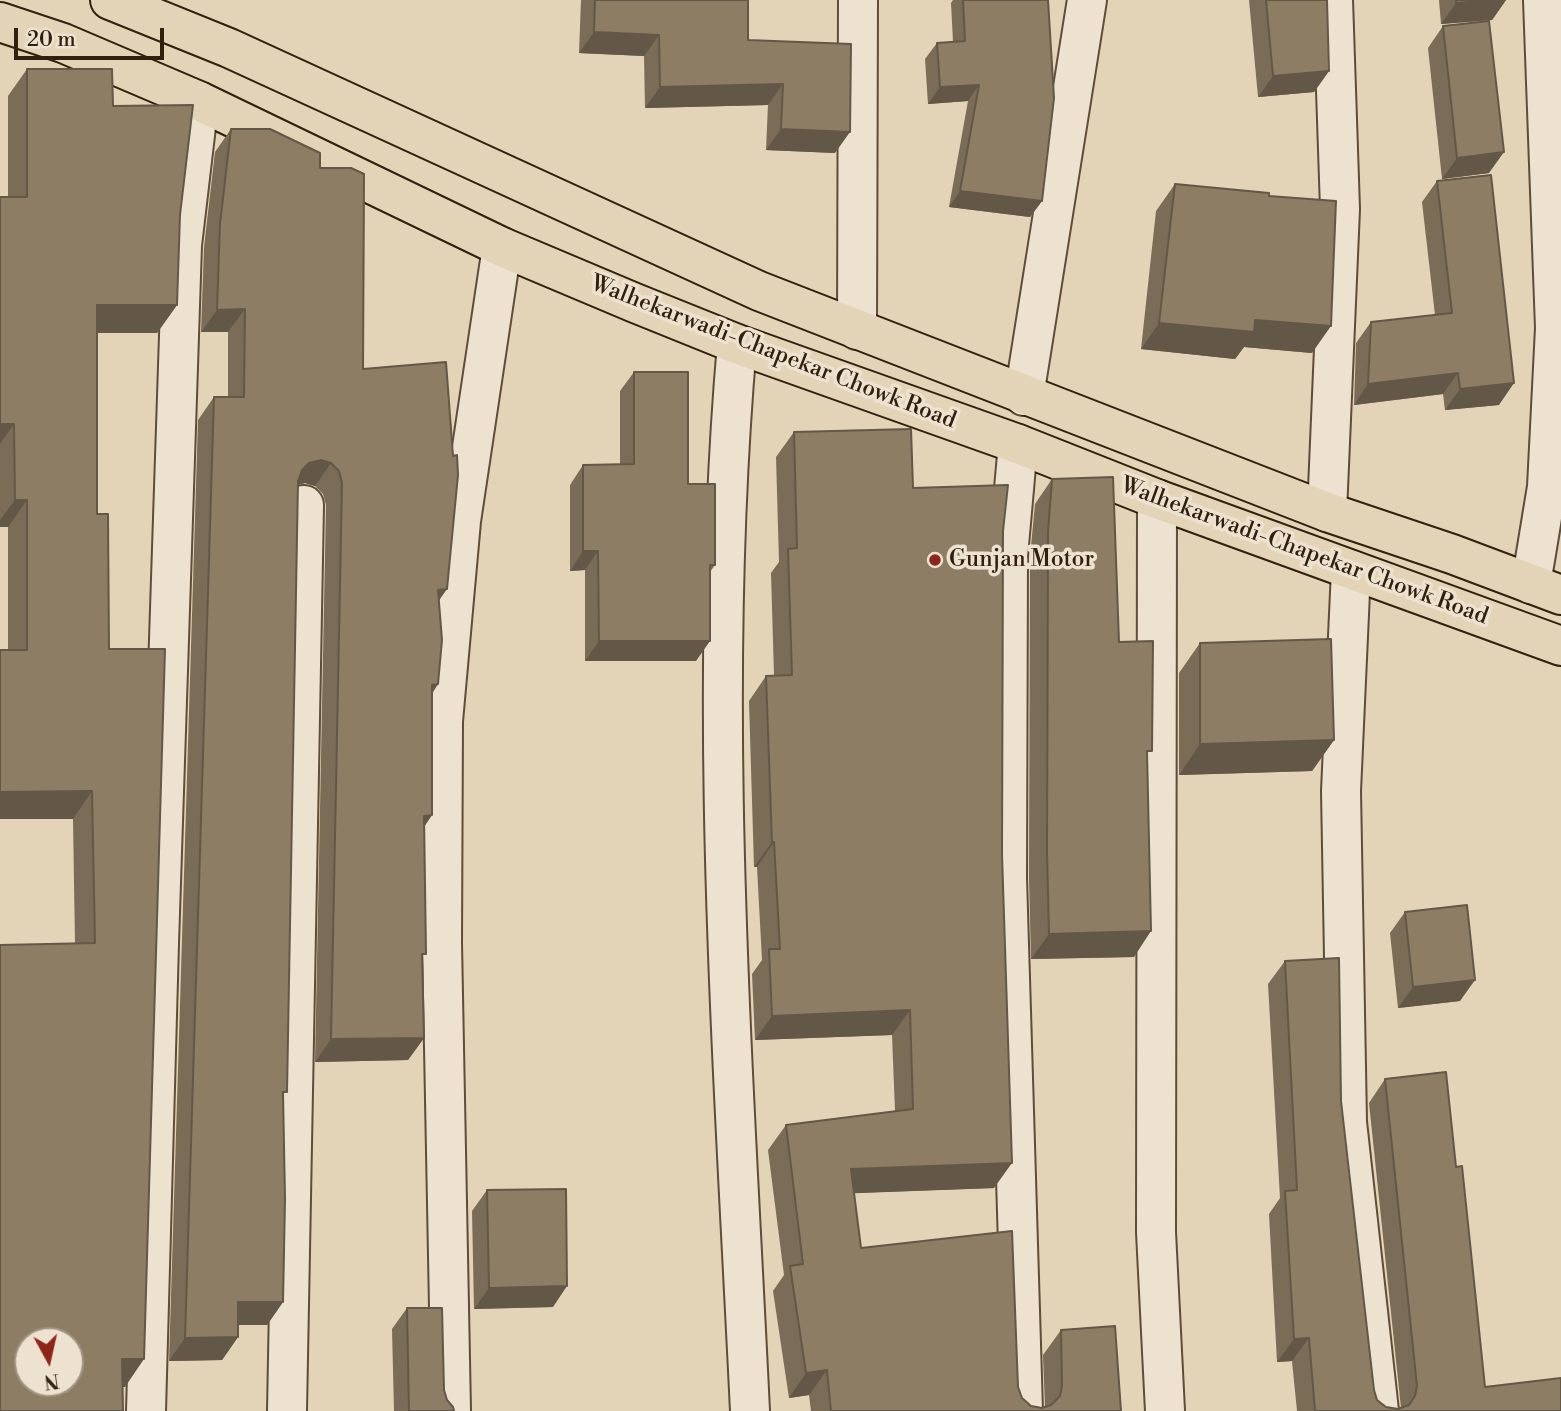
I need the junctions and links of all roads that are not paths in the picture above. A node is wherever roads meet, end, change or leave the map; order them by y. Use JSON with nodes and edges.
{"nodes":[{"id":1,"x":110,"y":0,"type":"edge"},
{"id":2,"x":858,"y":0,"type":"edge"},
{"id":3,"x":1087,"y":0,"type":"edge"},
{"id":4,"x":1333,"y":0,"type":"edge"},
{"id":5,"x":1543,"y":0,"type":"edge"},
{"id":6,"x":0,"y":22,"type":"edge"},
{"id":7,"x":199,"y":102,"type":"junction"},
{"id":8,"x":502,"y":247,"type":"junction"},
{"id":9,"x":857,"y":330,"type":"junction"},
{"id":10,"x":737,"y":344,"type":"junction"},
{"id":11,"x":1024,"y":396,"type":"junction"},
{"id":12,"x":1018,"y":444,"type":"junction"},
{"id":13,"x":1157,"y":499,"type":"junction"},
{"id":14,"x":304,"y":505,"type":"dead end"},
{"id":15,"x":1327,"y":512,"type":"junction"},
{"id":16,"x":1351,"y":570,"type":"junction"},
{"id":17,"x":1546,"y":589,"type":"edge"},
{"id":18,"x":1561,"y":646,"type":"edge"},
{"id":19,"x":146,"y":1411,"type":"edge"},
{"id":20,"x":287,"y":1411,"type":"edge"},
{"id":21,"x":451,"y":1411,"type":"edge"},
{"id":22,"x":750,"y":1411,"type":"edge"},
{"id":23,"x":1023,"y":1411,"type":"edge"},
{"id":24,"x":1165,"y":1411,"type":"edge"},
{"id":25,"x":1379,"y":1411,"type":"edge"}],
"edges":[{"from":1,"to":9,"type":"main road","name":"Walhekarwadi-Chapekar Chowk Road"},
{"from":2,"to":9,"type":"street"},
{"from":3,"to":11,"type":"street"},
{"from":4,"to":15,"type":"street"},
{"from":5,"to":17,"type":"street"},
{"from":6,"to":7,"type":"main road","name":"Walhekarwadi-Chapekar Chowk Road"},
{"from":7,"to":8,"type":"main road","name":"Walhekarwadi-Chapekar Chowk Road"},
{"from":7,"to":19,"type":"street"},
{"from":8,"to":10,"type":"main road","name":"Walhekarwadi-Chapekar Chowk Road"},
{"from":8,"to":21,"type":"street"},
{"from":9,"to":11,"type":"main road","name":"Walhekarwadi-Chapekar Chowk Road"},
{"from":10,"to":12,"type":"main road","name":"Walhekarwadi-Chapekar Chowk Road"},
{"from":10,"to":22,"type":"street"},
{"from":11,"to":15,"type":"main road","name":"Walhekarwadi-Chapekar Chowk Road"},
{"from":12,"to":13,"type":"main road","name":"Walhekarwadi-Chapekar Chowk Road"},
{"from":12,"to":23,"type":"street"},
{"from":13,"to":16,"type":"main road","name":"Walhekarwadi-Chapekar Chowk Road"},
{"from":13,"to":24,"type":"street"},
{"from":14,"to":20,"type":"street"},
{"from":15,"to":17,"type":"main road","name":"Walhekarwadi-Chapekar Chowk Road"},
{"from":16,"to":18,"type":"main road","name":"Walhekarwadi-Chapekar Chowk Road"},
{"from":16,"to":25,"type":"street"}]}
